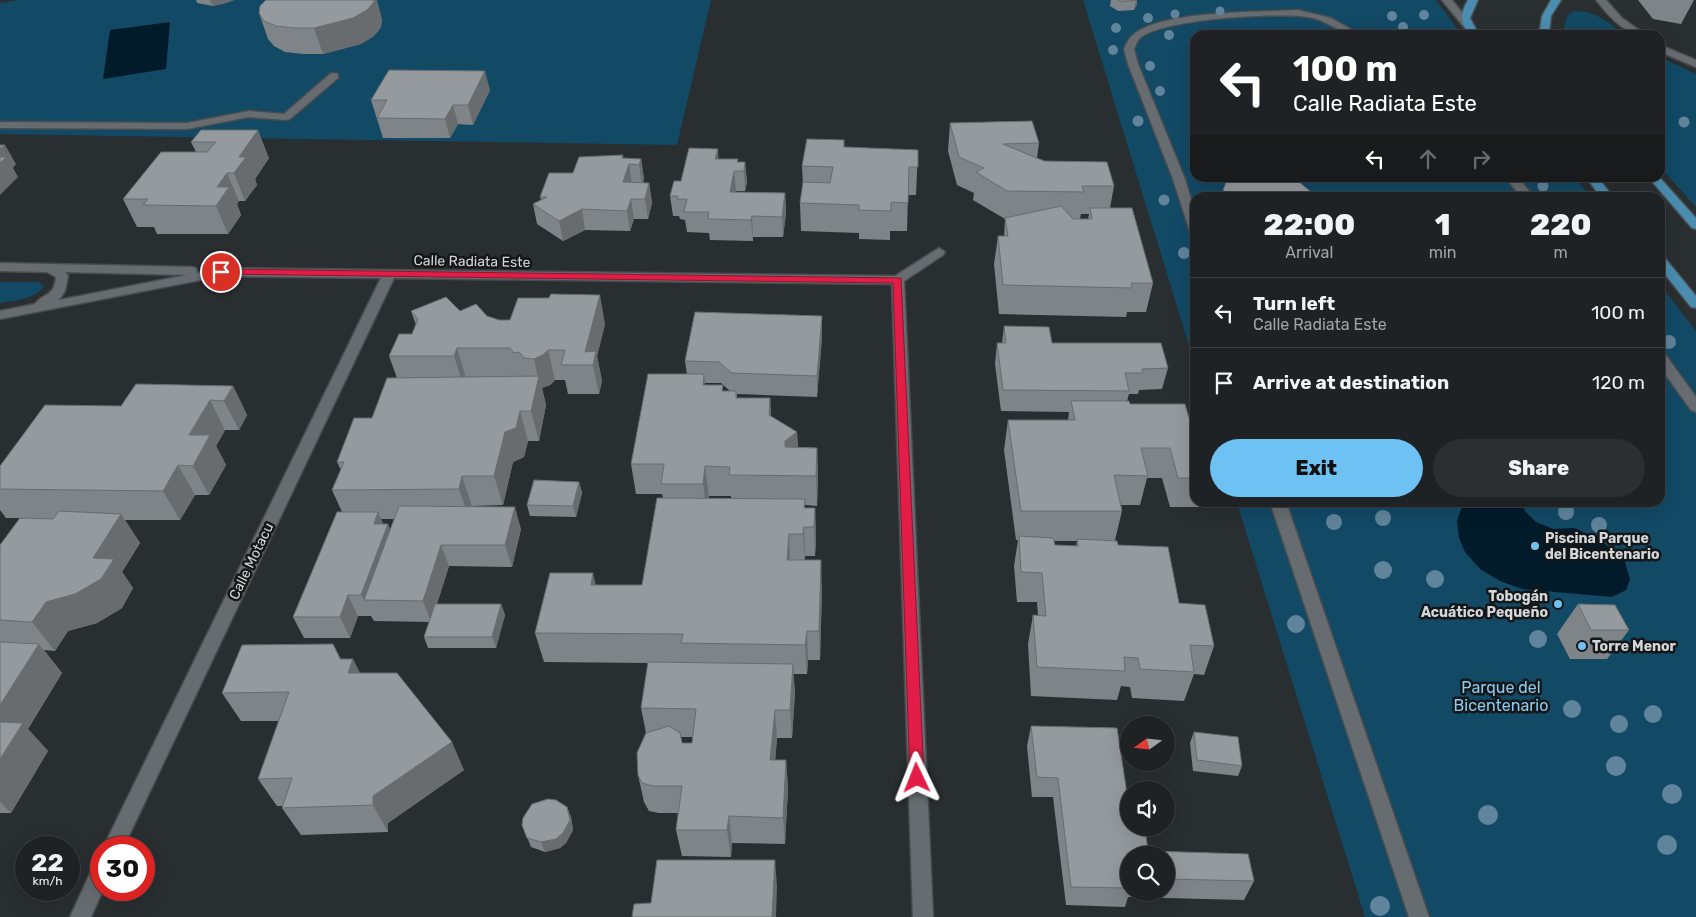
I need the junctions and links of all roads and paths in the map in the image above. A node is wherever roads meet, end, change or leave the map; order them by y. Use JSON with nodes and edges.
{"nodes":[{"id":1,"x":1447,"y":0,"type":"edge"},
{"id":2,"x":1473,"y":0,"type":"edge"},
{"id":3,"x":1556,"y":0,"type":"edge"},
{"id":4,"x":1601,"y":0,"type":"edge"},
{"id":5,"x":1466,"y":25,"type":"junction"},
{"id":6,"x":1347,"y":30,"type":"edge"},
{"id":7,"x":1470,"y":30,"type":"edge"},
{"id":8,"x":1544,"y":30,"type":"edge"},
{"id":9,"x":1634,"y":30,"type":"edge"},
{"id":10,"x":1665,"y":50,"type":"edge"},
{"id":11,"x":1696,"y":64,"type":"edge"},
{"id":12,"x":334,"y":76,"type":"dead end"},
{"id":13,"x":0,"y":125,"type":"edge"},
{"id":14,"x":1515,"y":182,"type":"edge"},
{"id":15,"x":1595,"y":182,"type":"edge"},
{"id":16,"x":1658,"y":182,"type":"edge"},
{"id":17,"x":1524,"y":192,"type":"edge"},
{"id":18,"x":1603,"y":192,"type":"edge"},
{"id":19,"x":1190,"y":215,"type":"edge"},
{"id":20,"x":1696,"y":225,"type":"edge"},
{"id":21,"x":939,"y":252,"type":"dead end"},
{"id":22,"x":1665,"y":266,"type":"edge"},
{"id":23,"x":0,"y":267,"type":"edge"},
{"id":24,"x":50,"y":268,"type":"junction"},
{"id":25,"x":221,"y":272,"type":"junction"},
{"id":26,"x":389,"y":275,"type":"junction"},
{"id":27,"x":898,"y":280,"type":"junction"},
{"id":28,"x":1696,"y":304,"type":"edge"},
{"id":29,"x":28,"y":310,"type":"junction"},
{"id":30,"x":0,"y":315,"type":"edge"},
{"id":31,"x":1665,"y":364,"type":"edge"},
{"id":32,"x":1696,"y":407,"type":"edge"},
{"id":33,"x":1280,"y":507,"type":"edge"},
{"id":34,"x":119,"y":836,"type":"edge"},
{"id":35,"x":90,"y":896,"type":"edge"},
{"id":36,"x":80,"y":917,"type":"edge"},
{"id":37,"x":923,"y":917,"type":"edge"},
{"id":38,"x":1419,"y":917,"type":"edge"}],
"edges":[{"from":1,"to":5,"type":"street"},
{"from":2,"to":5,"type":"main road"},
{"from":3,"to":8,"type":"main road"},
{"from":4,"to":9,"type":"street"},
{"from":5,"to":7,"type":"main road"},
{"from":6,"to":19,"type":"street"},
{"from":10,"to":11,"type":"street"},
{"from":12,"to":13,"type":"street"},
{"from":14,"to":17,"type":"street"},
{"from":15,"to":18,"type":"main road"},
{"from":16,"to":20,"type":"main road"},
{"from":21,"to":27,"type":"street"},
{"from":22,"to":28,"type":"main road"},
{"from":23,"to":24,"type":"street"},
{"from":24,"to":25,"type":"street"},
{"from":24,"to":29,"type":"street"},
{"from":25,"to":26,"type":"street","name":"Calle Radiata Este"},
{"from":25,"to":29,"type":"street","name":"Calle Radiata Este"},
{"from":26,"to":27,"type":"street","name":"Calle Radiata Este"},
{"from":26,"to":34,"type":"street","name":"Calle Motacu"},
{"from":27,"to":37,"type":"street"},
{"from":29,"to":30,"type":"street","name":"Calle Radiata Este"},
{"from":31,"to":32,"type":"street"},
{"from":33,"to":38,"type":"street"},
{"from":35,"to":36,"type":"street"}]}
